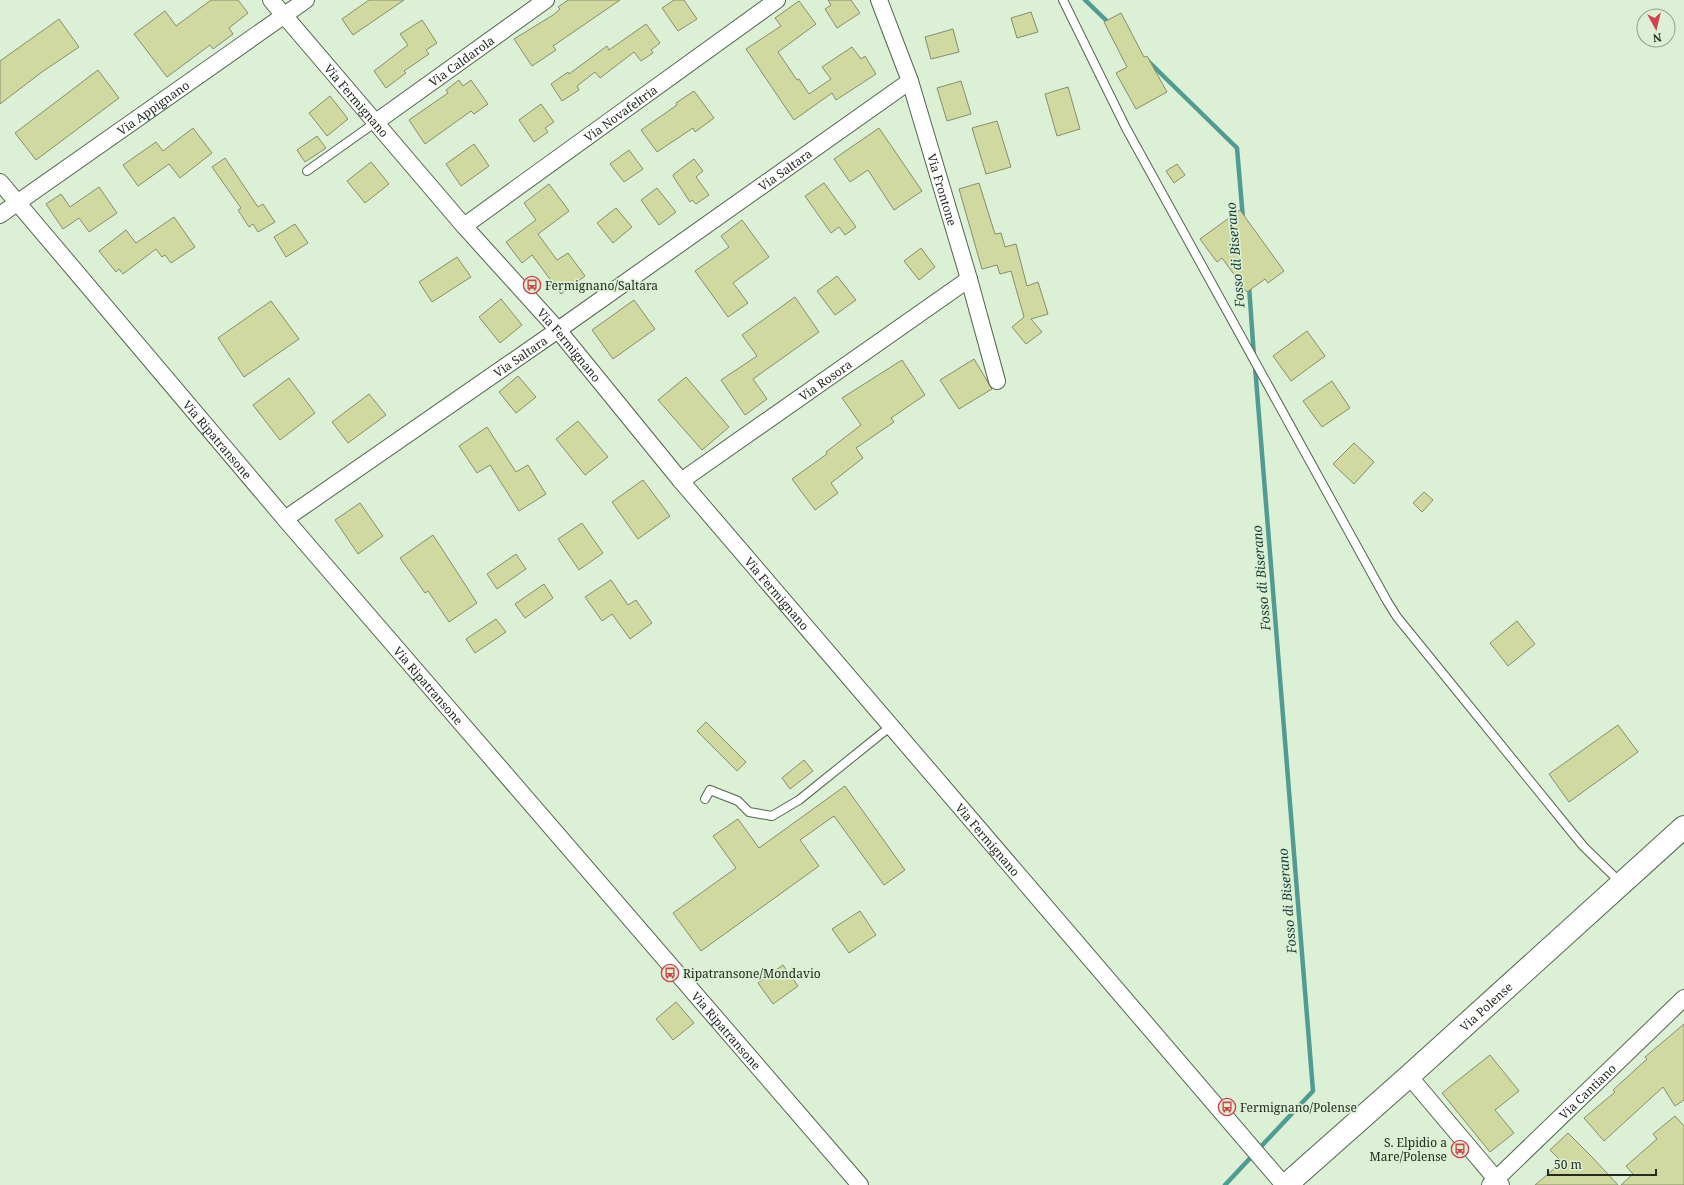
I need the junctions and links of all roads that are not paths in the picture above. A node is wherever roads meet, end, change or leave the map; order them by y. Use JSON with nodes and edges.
{"nodes":[{"id":1,"x":271,"y":0,"type":"edge"},
{"id":2,"x":306,"y":0,"type":"edge"},
{"id":3,"x":546,"y":0,"type":"edge"},
{"id":4,"x":776,"y":0,"type":"edge"},
{"id":5,"x":879,"y":0,"type":"edge"},
{"id":6,"x":1063,"y":0,"type":"edge"},
{"id":7,"x":284,"y":16,"type":"junction"},
{"id":8,"x":910,"y":81,"type":"junction"},
{"id":9,"x":376,"y":122,"type":"junction"},
{"id":10,"x":307,"y":171,"type":"dead end"},
{"id":11,"x":0,"y":182,"type":"edge"},
{"id":12,"x":17,"y":202,"type":"junction"},
{"id":13,"x":0,"y":215,"type":"edge"},
{"id":14,"x":464,"y":226,"type":"junction"},
{"id":15,"x":969,"y":279,"type":"junction"},
{"id":16,"x":558,"y":330,"type":"junction"},
{"id":17,"x":997,"y":381,"type":"dead end"},
{"id":18,"x":681,"y":482,"type":"junction"},
{"id":19,"x":285,"y":518,"type":"junction"},
{"id":20,"x":891,"y":726,"type":"junction"},
{"id":21,"x":705,"y":799,"type":"dead end"},
{"id":22,"x":1684,"y":827,"type":"edge"},
{"id":23,"x":1622,"y":884,"type":"junction"},
{"id":24,"x":1684,"y":998,"type":"edge"},
{"id":25,"x":1409,"y":1076,"type":"junction"},
{"id":26,"x":1495,"y":1183,"type":"edge"},
{"id":27,"x":860,"y":1185,"type":"edge"},
{"id":28,"x":1285,"y":1185,"type":"edge"}],
"edges":[{"from":1,"to":7,"type":"street","name":"Via Fermignano"},
{"from":2,"to":7,"type":"street","name":"Via Appignano"},
{"from":3,"to":9,"type":"street","name":"Via Caldarola"},
{"from":4,"to":14,"type":"street","name":"Via Novafeltria"},
{"from":5,"to":8,"type":"street","name":"Via Frontone"},
{"from":6,"to":23,"type":"lane"},
{"from":7,"to":9,"type":"street","name":"Via Fermignano"},
{"from":7,"to":12,"type":"street","name":"Via Appignano"},
{"from":8,"to":15,"type":"street","name":"Via Frontone"},
{"from":8,"to":16,"type":"street","name":"Via Saltara"},
{"from":9,"to":10,"type":"lane"},
{"from":9,"to":14,"type":"street","name":"Via Fermignano"},
{"from":11,"to":12,"type":"street","name":"Via Ripatransone"},
{"from":12,"to":13,"type":"street","name":"Via Appignano"},
{"from":12,"to":19,"type":"street","name":"Via Ripatransone"},
{"from":14,"to":16,"type":"street","name":"Via Fermignano"},
{"from":15,"to":17,"type":"street","name":"Via Frontone"},
{"from":15,"to":18,"type":"street","name":"Via Rosora"},
{"from":16,"to":18,"type":"street","name":"Via Fermignano"},
{"from":16,"to":19,"type":"street","name":"Via Saltara"},
{"from":18,"to":20,"type":"street","name":"Via Fermignano"},
{"from":19,"to":27,"type":"street","name":"Via Ripatransone"},
{"from":20,"to":21,"type":"lane"},
{"from":20,"to":28,"type":"street","name":"Via Fermignano"},
{"from":22,"to":23,"type":"main road","name":"Via Polense"},
{"from":23,"to":25,"type":"main road","name":"Via Polense"},
{"from":24,"to":26,"type":"street","name":"Via Cantiano"},
{"from":25,"to":26,"type":"street"},
{"from":25,"to":28,"type":"main road","name":"Via Polense"}]}
